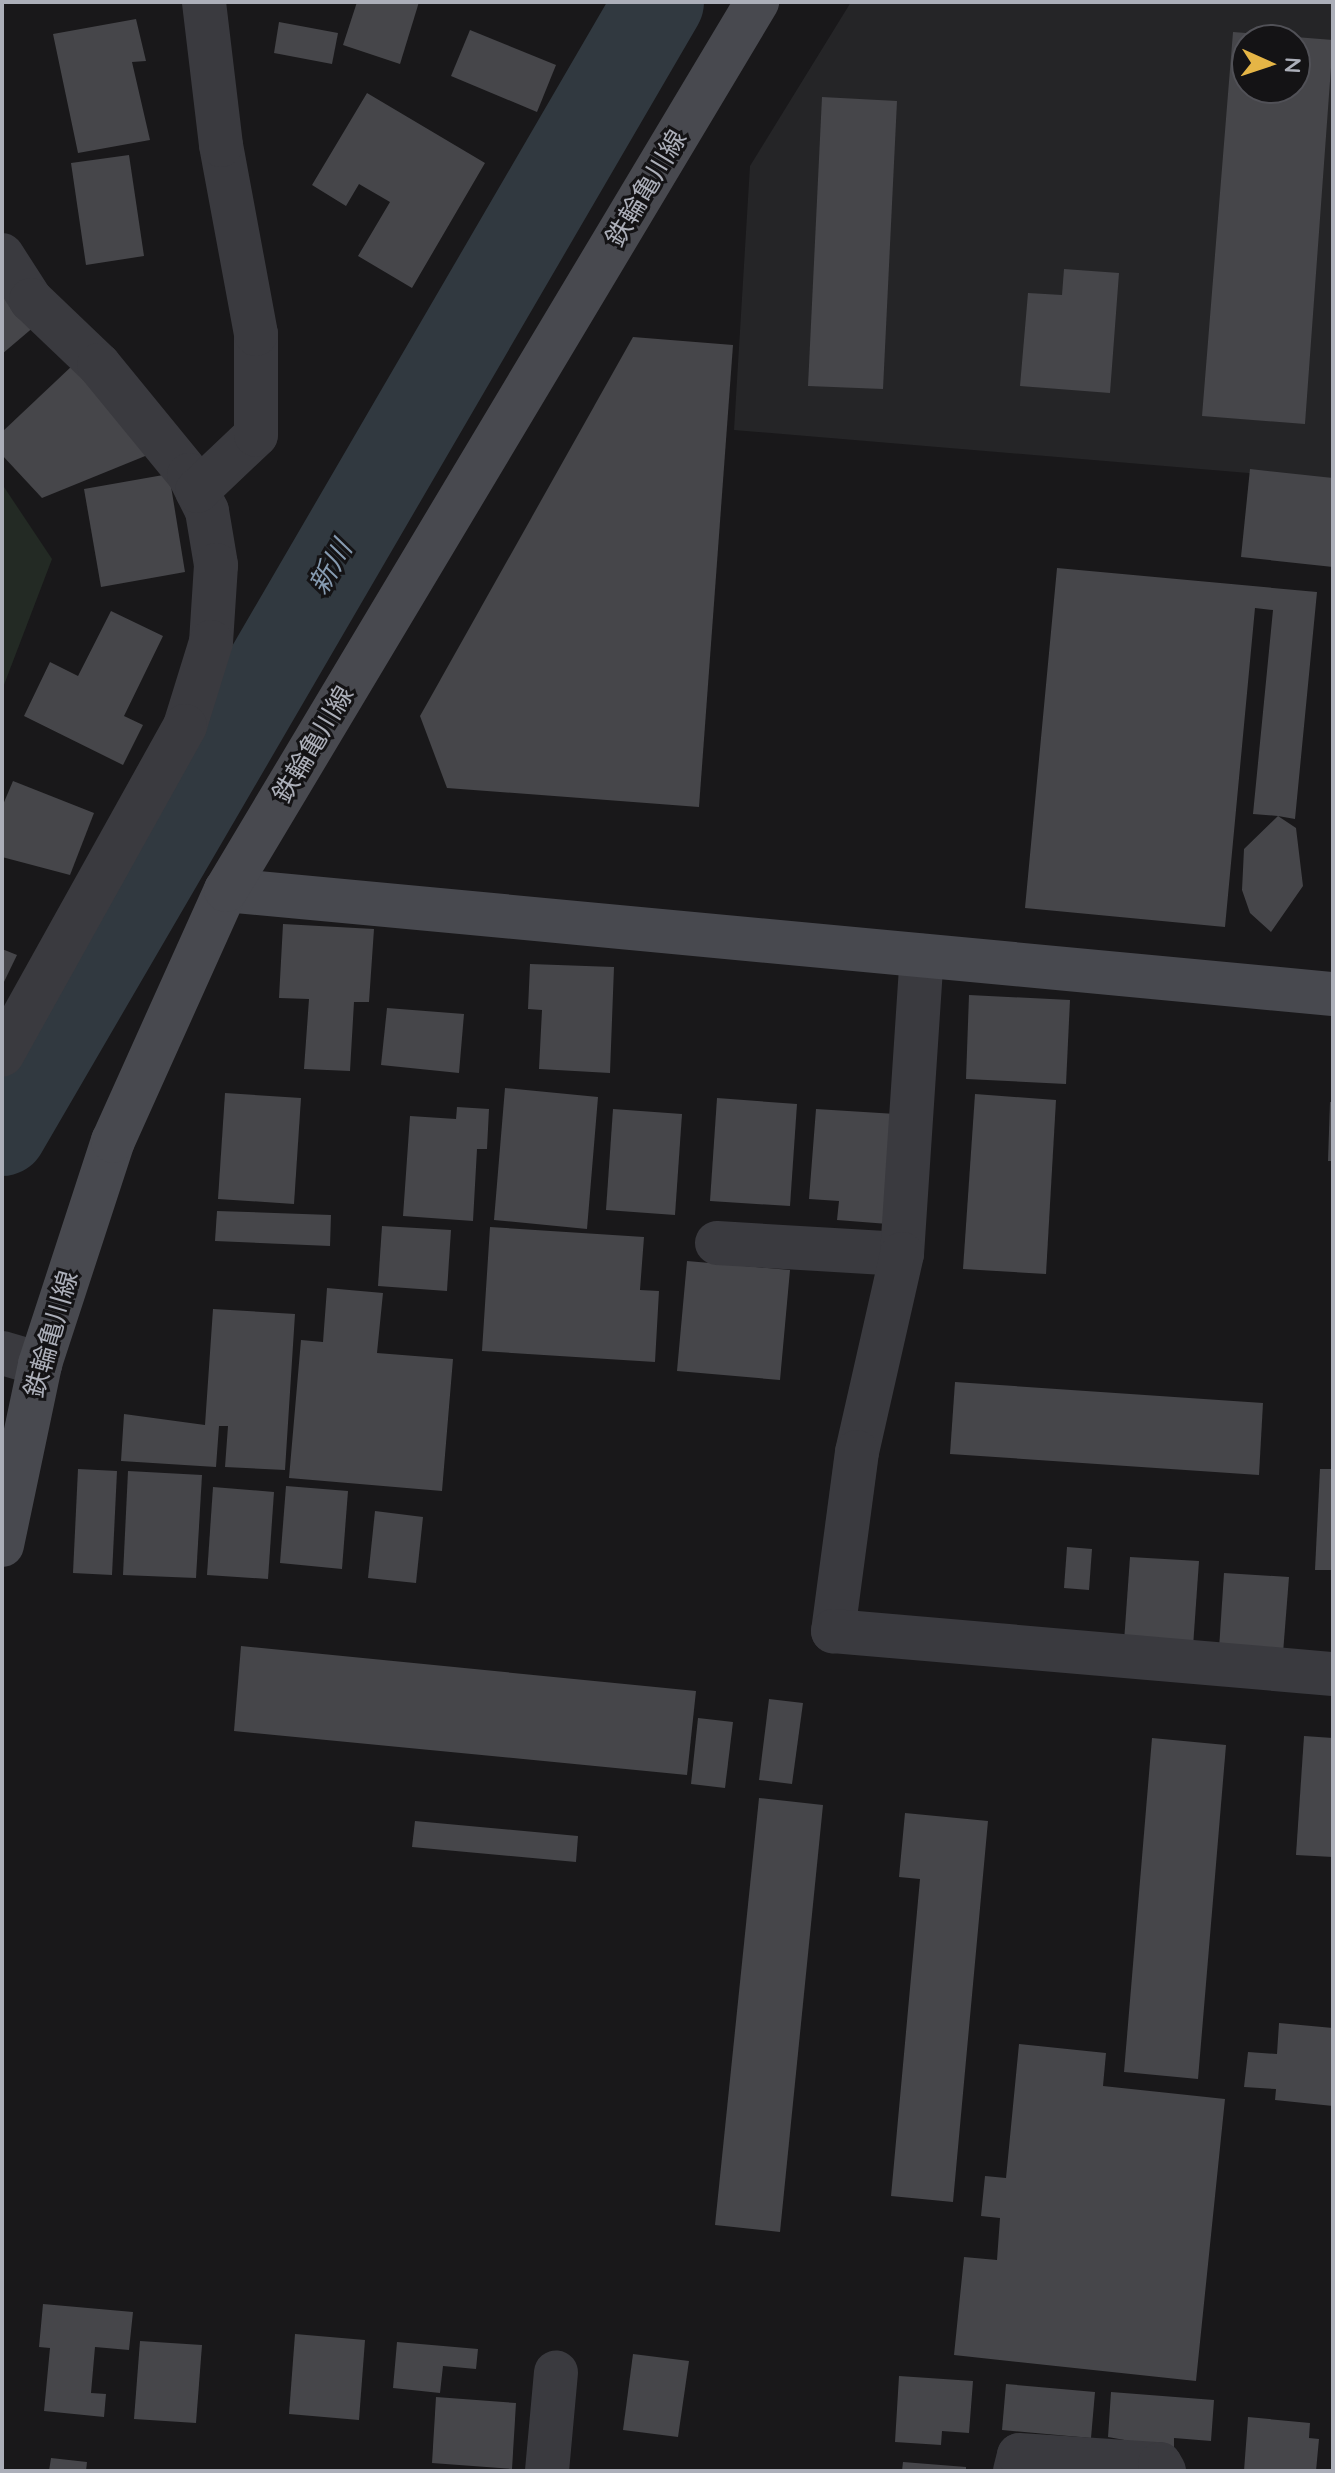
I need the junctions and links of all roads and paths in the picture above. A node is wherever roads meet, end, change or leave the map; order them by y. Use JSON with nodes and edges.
{"nodes":[{"id":1,"x":204,"y":2,"type":"edge"},
{"id":2,"x":757,"y":2,"type":"edge"},
{"id":3,"x":2,"y":255,"type":"edge"},
{"id":4,"x":197,"y":491,"type":"junction"},
{"id":5,"x":226,"y":890,"type":"junction"},
{"id":6,"x":922,"y":956,"type":"junction"},
{"id":7,"x":1333,"y":994,"type":"edge"},
{"id":8,"x":2,"y":1055,"type":"edge"},
{"id":9,"x":717,"y":1243,"type":"dead end"},
{"id":10,"x":902,"y":1254,"type":"junction"},
{"id":11,"x":21,"y":1359,"type":"edge"},
{"id":12,"x":2,"y":1545,"type":"edge"},
{"id":13,"x":1333,"y":1674,"type":"edge"},
{"id":14,"x":556,"y":2372,"type":"dead end"},
{"id":15,"x":547,"y":2471,"type":"edge"},
{"id":16,"x":1015,"y":2471,"type":"edge"},
{"id":17,"x":1164,"y":2471,"type":"edge"}],
"edges":[{"from":1,"to":4,"type":"street"},
{"from":2,"to":5,"type":"main road","name":"鉄輪亀川線"},
{"from":3,"to":4,"type":"street"},
{"from":4,"to":8,"type":"street"},
{"from":5,"to":6,"type":"main road"},
{"from":5,"to":11,"type":"main road","name":"鉄輪亀川線"},
{"from":6,"to":7,"type":"main road"},
{"from":6,"to":10,"type":"street"},
{"from":9,"to":10,"type":"street"},
{"from":10,"to":13,"type":"street"},
{"from":11,"to":12,"type":"main road","name":"鉄輪亀川線"},
{"from":14,"to":15,"type":"street"},
{"from":16,"to":17,"type":"street"}]}
